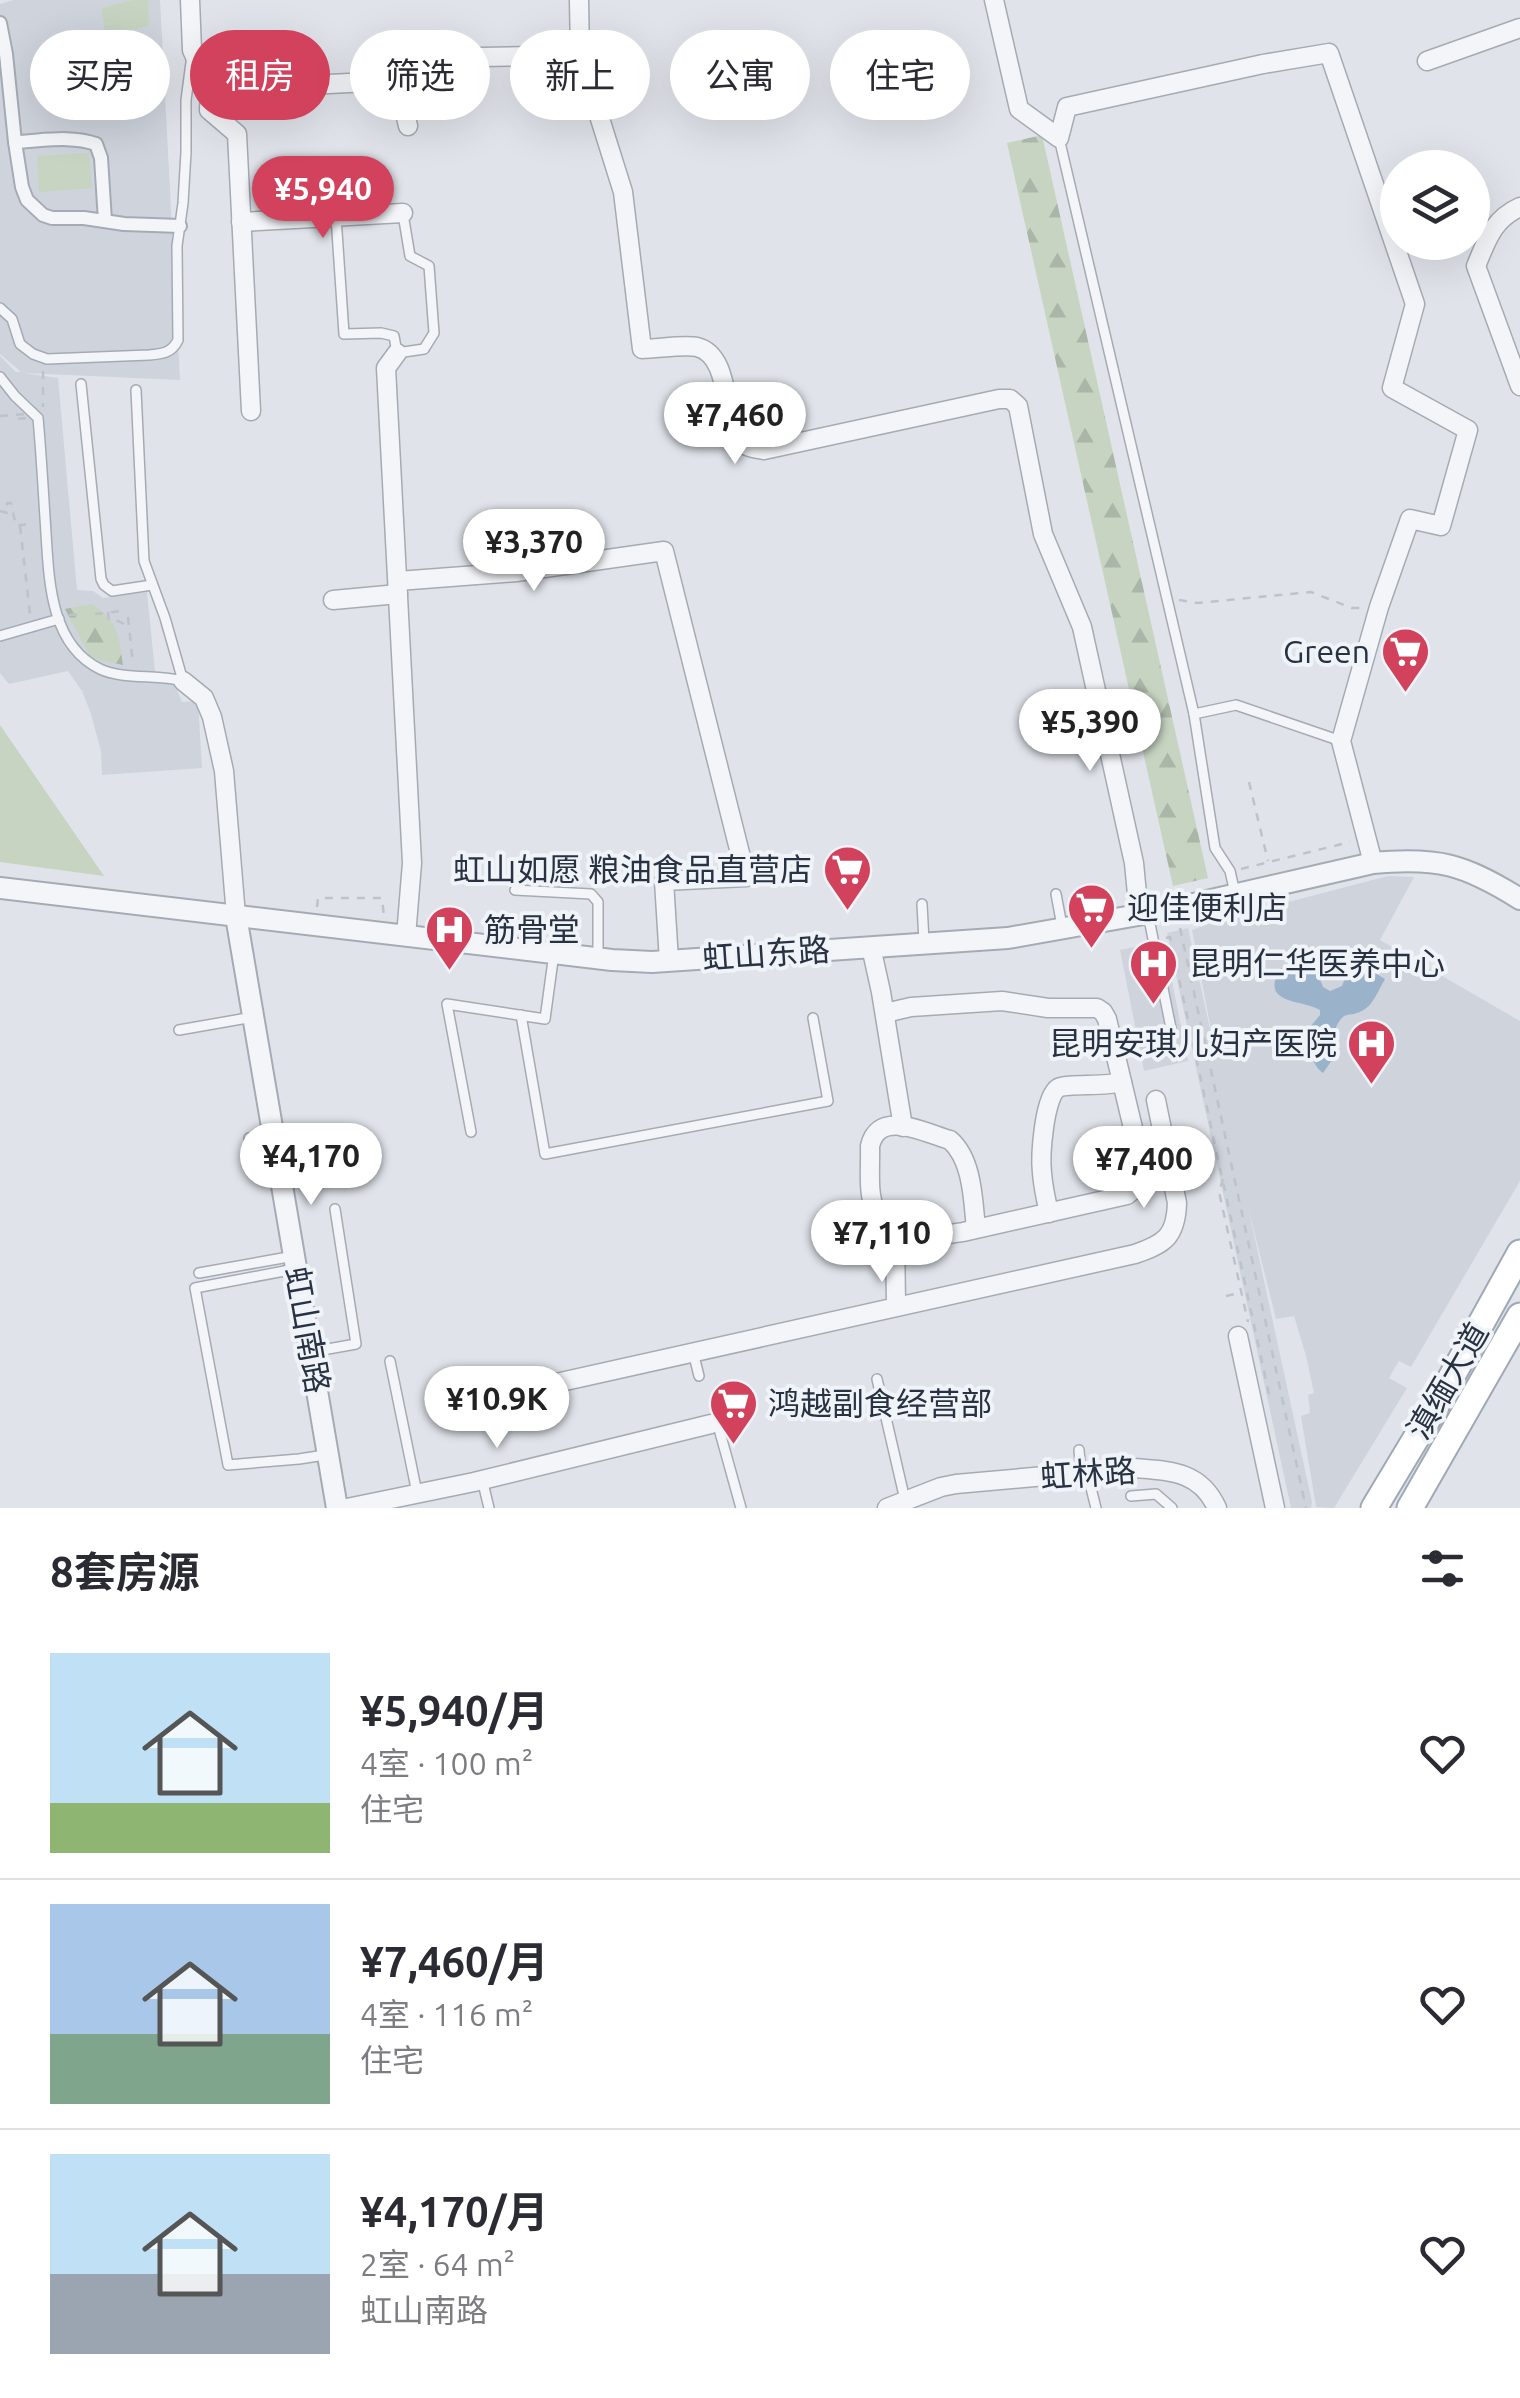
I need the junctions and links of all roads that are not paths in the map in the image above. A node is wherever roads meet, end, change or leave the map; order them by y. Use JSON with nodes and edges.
{"nodes":[{"id":1,"x":190,"y":0,"type":"edge"},
{"id":2,"x":579,"y":0,"type":"edge"},
{"id":3,"x":994,"y":0,"type":"edge"},
{"id":4,"x":0,"y":23,"type":"edge"},
{"id":5,"x":1520,"y":28,"type":"edge"},
{"id":6,"x":191,"y":30,"type":"edge"},
{"id":7,"x":580,"y":30,"type":"edge"},
{"id":8,"x":1427,"y":61,"type":"dead end"},
{"id":9,"x":190,"y":67,"type":"edge"},
{"id":10,"x":221,"y":120,"type":"edge"},
{"id":11,"x":407,"y":120,"type":"edge"},
{"id":12,"x":600,"y":120,"type":"edge"},
{"id":13,"x":408,"y":126,"type":"dead end"},
{"id":14,"x":1059,"y":138,"type":"junction"},
{"id":15,"x":16,"y":142,"type":"junction"},
{"id":16,"x":1520,"y":207,"type":"edge"},
{"id":17,"x":403,"y":213,"type":"joint"},
{"id":18,"x":336,"y":217,"type":"junction"},
{"id":19,"x":105,"y":221,"type":"junction"},
{"id":20,"x":241,"y":222,"type":"junction"},
{"id":21,"x":180,"y":226,"type":"junction"},
{"id":22,"x":0,"y":308,"type":"edge"},
{"id":23,"x":398,"y":353,"type":"junction"},
{"id":24,"x":0,"y":377,"type":"edge"},
{"id":25,"x":81,"y":384,"type":"dead end"},
{"id":26,"x":1520,"y":386,"type":"edge"},
{"id":27,"x":136,"y":390,"type":"dead end"},
{"id":28,"x":251,"y":411,"type":"dead end"},
{"id":29,"x":152,"y":585,"type":"junction"},
{"id":30,"x":398,"y":588,"type":"junction"},
{"id":31,"x":333,"y":600,"type":"dead end"},
{"id":32,"x":59,"y":619,"type":"junction"},
{"id":33,"x":0,"y":636,"type":"edge"},
{"id":34,"x":183,"y":681,"type":"junction"},
{"id":35,"x":1194,"y":714,"type":"junction"},
{"id":36,"x":1341,"y":741,"type":"junction"},
{"id":37,"x":1372,"y":863,"type":"junction"},
{"id":38,"x":0,"y":888,"type":"edge"},
{"id":39,"x":515,"y":890,"type":"dead end"},
{"id":40,"x":1056,"y":894,"type":"dead end"},
{"id":41,"x":1235,"y":894,"type":"junction"},
{"id":42,"x":1520,"y":898,"type":"edge"},
{"id":43,"x":922,"y":904,"type":"dead end"},
{"id":44,"x":1144,"y":914,"type":"junction"},
{"id":45,"x":236,"y":916,"type":"junction"},
{"id":46,"x":1062,"y":929,"type":"junction"},
{"id":47,"x":406,"y":936,"type":"junction"},
{"id":48,"x":924,"y":944,"type":"junction"},
{"id":49,"x":871,"y":946,"type":"junction"},
{"id":50,"x":554,"y":953,"type":"junction"},
{"id":51,"x":598,"y":958,"type":"junction"},
{"id":52,"x":669,"y":961,"type":"junction"},
{"id":53,"x":885,"y":1013,"type":"junction"},
{"id":54,"x":521,"y":1015,"type":"junction"},
{"id":55,"x":253,"y":1017,"type":"junction"},
{"id":56,"x":813,"y":1018,"type":"dead end"},
{"id":57,"x":179,"y":1030,"type":"dead end"},
{"id":58,"x":1172,"y":1033,"type":"dead end"},
{"id":59,"x":1122,"y":1082,"type":"junction"},
{"id":60,"x":1156,"y":1100,"type":"dead end"},
{"id":61,"x":903,"y":1127,"type":"junction"},
{"id":62,"x":472,"y":1132,"type":"dead end"},
{"id":63,"x":273,"y":1134,"type":"junction"},
{"id":64,"x":249,"y":1138,"type":"dead end"},
{"id":65,"x":335,"y":1208,"type":"dead end"},
{"id":66,"x":1049,"y":1212,"type":"junction"},
{"id":67,"x":976,"y":1229,"type":"junction"},
{"id":68,"x":895,"y":1231,"type":"junction"},
{"id":69,"x":1520,"y":1253,"type":"edge"},
{"id":70,"x":295,"y":1262,"type":"junction"},
{"id":71,"x":199,"y":1273,"type":"dead end"},
{"id":72,"x":896,"y":1306,"type":"junction"},
{"id":73,"x":1520,"y":1316,"type":"edge"},
{"id":74,"x":1243,"y":1332,"type":"road end"},
{"id":75,"x":310,"y":1352,"type":"junction"},
{"id":76,"x":694,"y":1352,"type":"junction"},
{"id":77,"x":390,"y":1361,"type":"dead end"},
{"id":78,"x":700,"y":1376,"type":"dead end"},
{"id":79,"x":877,"y":1379,"type":"dead end"},
{"id":80,"x":502,"y":1395,"type":"dead end"},
{"id":81,"x":711,"y":1424,"type":"joint"},
{"id":82,"x":1079,"y":1450,"type":"dead end"},
{"id":83,"x":328,"y":1454,"type":"junction"},
{"id":84,"x":1153,"y":1470,"type":"junction"},
{"id":85,"x":1084,"y":1472,"type":"junction"},
{"id":86,"x":475,"y":1476,"type":"junction"},
{"id":87,"x":417,"y":1494,"type":"junction"},
{"id":88,"x":1156,"y":1494,"type":"junction"},
{"id":89,"x":1131,"y":1496,"type":"dead end"},
{"id":90,"x":905,"y":1500,"type":"junction"},
{"id":91,"x":1418,"y":1505,"type":"edge"},
{"id":92,"x":337,"y":1508,"type":"edge"},
{"id":93,"x":347,"y":1508,"type":"edge"},
{"id":94,"x":489,"y":1508,"type":"edge"},
{"id":95,"x":741,"y":1508,"type":"edge"},
{"id":96,"x":887,"y":1508,"type":"edge"},
{"id":97,"x":1096,"y":1508,"type":"edge"},
{"id":98,"x":1172,"y":1508,"type":"edge"},
{"id":99,"x":1217,"y":1508,"type":"edge"},
{"id":100,"x":1275,"y":1508,"type":"edge"},
{"id":101,"x":1374,"y":1508,"type":"edge"}],
"edges":[{"from":1,"to":6,"type":"street"},
{"from":2,"to":7,"type":"street"},
{"from":3,"to":14,"type":"street"},
{"from":4,"to":15,"type":"street"},
{"from":5,"to":8,"type":"street"},
{"from":9,"to":21,"type":"lane"},
{"from":10,"to":20,"type":"street"},
{"from":11,"to":13,"type":"street"},
{"from":12,"to":44,"type":"street"},
{"from":14,"to":35,"type":"lane"},
{"from":14,"to":36,"type":"street"},
{"from":15,"to":19,"type":"street"},
{"from":15,"to":19,"type":"street"},
{"from":16,"to":26,"type":"street"},
{"from":17,"to":18,"type":"street"},
{"from":17,"to":23,"type":"lane"},
{"from":18,"to":20,"type":"street"},
{"from":18,"to":23,"type":"lane"},
{"from":19,"to":21,"type":"street"},
{"from":20,"to":28,"type":"street"},
{"from":21,"to":22,"type":"lane"},
{"from":23,"to":30,"type":"street"},
{"from":24,"to":32,"type":"lane"},
{"from":25,"to":29,"type":"lane"},
{"from":27,"to":29,"type":"lane"},
{"from":29,"to":34,"type":"lane"},
{"from":30,"to":31,"type":"street"},
{"from":30,"to":47,"type":"street"},
{"from":30,"to":52,"type":"street"},
{"from":32,"to":33,"type":"lane"},
{"from":32,"to":34,"type":"lane"},
{"from":34,"to":45,"type":"street"},
{"from":35,"to":36,"type":"lane"},
{"from":35,"to":41,"type":"lane"},
{"from":36,"to":37,"type":"street"},
{"from":37,"to":41,"type":"street","name":"虹山东路"},
{"from":37,"to":42,"type":"street","name":"虹山东路"},
{"from":38,"to":45,"type":"street","name":"虹山东路"},
{"from":39,"to":51,"type":"lane"},
{"from":40,"to":46,"type":"lane"},
{"from":41,"to":44,"type":"street","name":"虹山东路"},
{"from":43,"to":48,"type":"lane"},
{"from":44,"to":46,"type":"street","name":"虹山东路"},
{"from":44,"to":58,"type":"lane"},
{"from":45,"to":47,"type":"street","name":"虹山东路"},
{"from":45,"to":55,"type":"street","name":"虹山南路"},
{"from":46,"to":48,"type":"street","name":"虹山东路"},
{"from":47,"to":50,"type":"street","name":"虹山东路"},
{"from":48,"to":49,"type":"street","name":"虹山东路"},
{"from":49,"to":52,"type":"street","name":"虹山东路"},
{"from":49,"to":53,"type":"street"},
{"from":50,"to":51,"type":"street","name":"虹山东路"},
{"from":50,"to":54,"type":"lane"},
{"from":51,"to":52,"type":"street","name":"虹山东路"},
{"from":53,"to":59,"type":"street"},
{"from":53,"to":61,"type":"street"},
{"from":54,"to":56,"type":"lane"},
{"from":54,"to":62,"type":"lane"},
{"from":55,"to":57,"type":"lane"},
{"from":55,"to":63,"type":"street","name":"虹山南路"},
{"from":59,"to":66,"type":"street"},
{"from":59,"to":66,"type":"street"},
{"from":60,"to":72,"type":"street"},
{"from":61,"to":67,"type":"street"},
{"from":61,"to":68,"type":"street"},
{"from":63,"to":64,"type":"lane"},
{"from":63,"to":70,"type":"street","name":"虹山南路"},
{"from":65,"to":75,"type":"lane"},
{"from":66,"to":67,"type":"street"},
{"from":67,"to":68,"type":"street"},
{"from":68,"to":72,"type":"street"},
{"from":69,"to":101,"type":"main road","name":"滇缅大道"},
{"from":70,"to":71,"type":"lane"},
{"from":70,"to":75,"type":"street","name":"虹山南路"},
{"from":70,"to":83,"type":"lane"},
{"from":72,"to":76,"type":"street"},
{"from":73,"to":91,"type":"main road","name":"滇缅大道"},
{"from":74,"to":100,"type":"street"},
{"from":75,"to":83,"type":"street","name":"虹山南路"},
{"from":76,"to":78,"type":"lane"},
{"from":76,"to":80,"type":"street"},
{"from":77,"to":87,"type":"lane"},
{"from":79,"to":90,"type":"lane"},
{"from":81,"to":86,"type":"street"},
{"from":81,"to":95,"type":"lane"},
{"from":82,"to":85,"type":"lane"},
{"from":83,"to":92,"type":"street","name":"虹山南路"},
{"from":84,"to":85,"type":"street","name":"虹林路"},
{"from":84,"to":88,"type":"lane"},
{"from":84,"to":99,"type":"street","name":"虹林路"},
{"from":85,"to":90,"type":"street","name":"虹林路"},
{"from":85,"to":97,"type":"lane"},
{"from":86,"to":87,"type":"street"},
{"from":86,"to":94,"type":"lane"},
{"from":87,"to":93,"type":"street"},
{"from":88,"to":89,"type":"lane"},
{"from":88,"to":98,"type":"lane"},
{"from":90,"to":96,"type":"street","name":"虹林路"}]}
